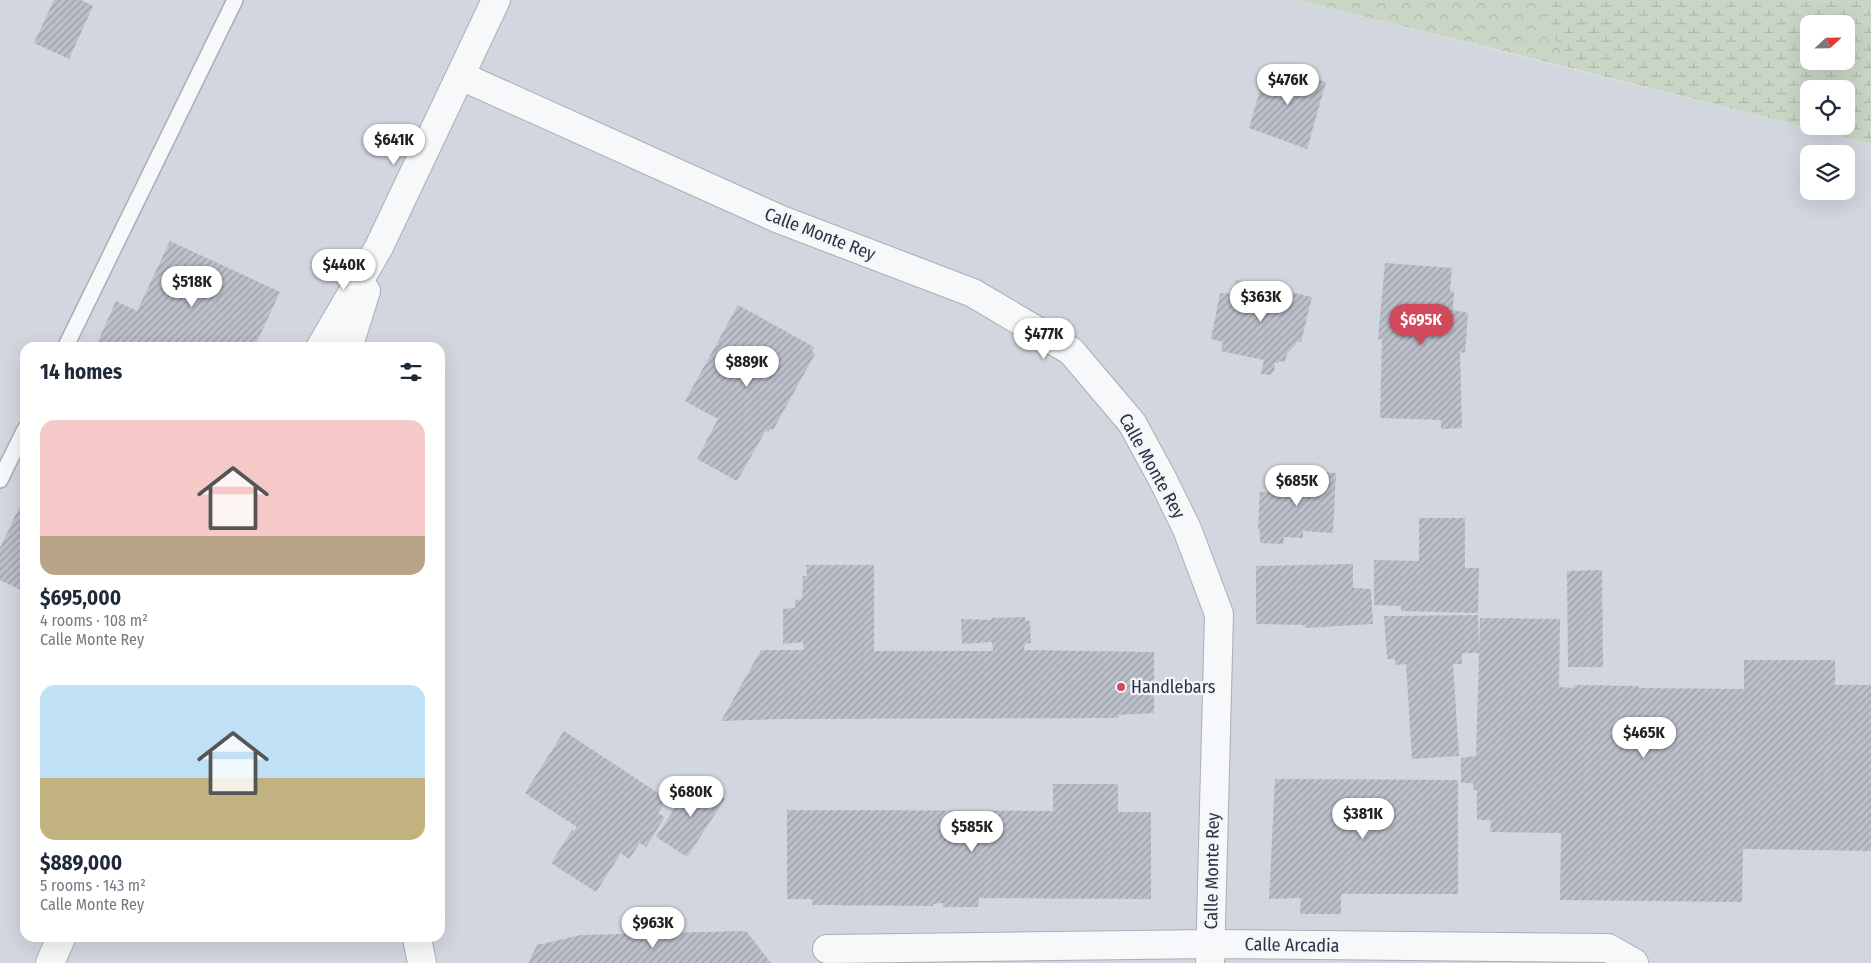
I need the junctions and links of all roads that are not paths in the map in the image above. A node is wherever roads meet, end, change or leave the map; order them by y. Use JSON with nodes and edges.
{"nodes":[{"id":1,"x":235,"y":0,"type":"edge"},
{"id":2,"x":496,"y":0,"type":"edge"},
{"id":3,"x":461,"y":76,"type":"junction"},
{"id":4,"x":380,"y":247,"type":"junction"},
{"id":5,"x":68,"y":342,"type":"edge"},
{"id":6,"x":324,"y":342,"type":"edge"},
{"id":7,"x":350,"y":342,"type":"edge"},
{"id":8,"x":20,"y":438,"type":"edge"},
{"id":9,"x":0,"y":480,"type":"edge"},
{"id":10,"x":59,"y":942,"type":"edge"},
{"id":11,"x":418,"y":942,"type":"edge"},
{"id":12,"x":826,"y":949,"type":"dead end"},
{"id":13,"x":1210,"y":953,"type":"edge"},
{"id":14,"x":50,"y":963,"type":"edge"},
{"id":15,"x":422,"y":963,"type":"edge"},
{"id":16,"x":1634,"y":963,"type":"edge"}],
"edges":[{"from":1,"to":5,"type":"lane"},
{"from":2,"to":3,"type":"street"},
{"from":3,"to":4,"type":"street"},
{"from":3,"to":13,"type":"street","name":"Calle Monte Rey"},
{"from":4,"to":6,"type":"street"},
{"from":4,"to":7,"type":"street"},
{"from":8,"to":9,"type":"lane"},
{"from":10,"to":14,"type":"street"},
{"from":11,"to":15,"type":"street"},
{"from":12,"to":13,"type":"street","name":"Calle Arcadia"},
{"from":13,"to":16,"type":"street","name":"Calle Arcadia"}]}
